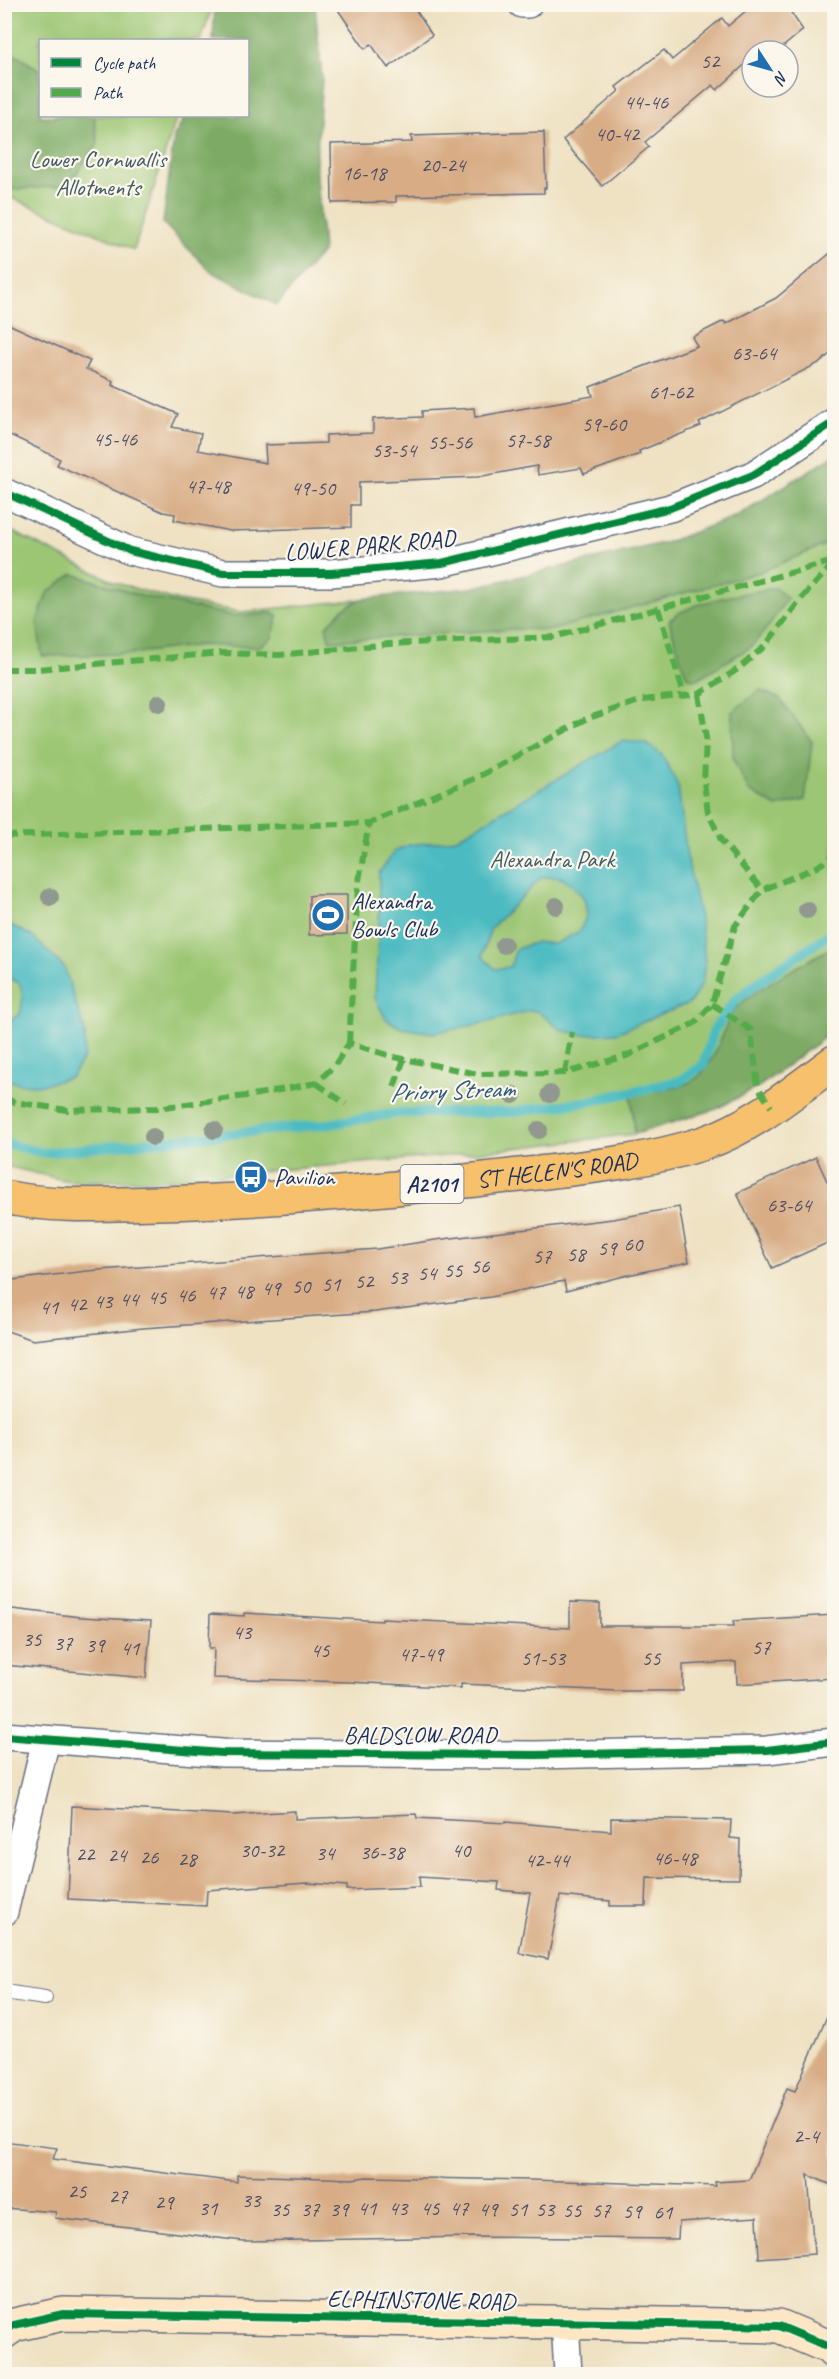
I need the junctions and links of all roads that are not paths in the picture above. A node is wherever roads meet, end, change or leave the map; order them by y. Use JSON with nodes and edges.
{"nodes":[{"id":1,"x":522,"y":4,"type":"edge"},
{"id":2,"x":528,"y":4,"type":"edge"},
{"id":3,"x":834,"y":422,"type":"edge"},
{"id":4,"x":4,"y":492,"type":"edge"},
{"id":5,"x":834,"y":1062,"type":"edge"},
{"id":6,"x":4,"y":1197,"type":"edge"},
{"id":7,"x":4,"y":1736,"type":"edge"},
{"id":8,"x":46,"y":1740,"type":"junction"},
{"id":9,"x":834,"y":1742,"type":"edge"},
{"id":10,"x":4,"y":1912,"type":"edge"},
{"id":11,"x":4,"y":1992,"type":"edge"},
{"id":12,"x":45,"y":1998,"type":"dead end"},
{"id":13,"x":565,"y":2321,"type":"junction"},
{"id":14,"x":4,"y":2332,"type":"edge"},
{"id":15,"x":832,"y":2346,"type":"edge"},
{"id":16,"x":568,"y":2374,"type":"edge"}],
"edges":[{"from":1,"to":2,"type":"street"},
{"from":3,"to":4,"type":"street","name":"LOWER PARK ROAD"},
{"from":5,"to":6,"type":"main road","name":"ST HELEN'S ROAD","number":"A2101"},
{"from":7,"to":8,"type":"street","name":"BALDSLOW ROAD"},
{"from":8,"to":9,"type":"street","name":"BALDSLOW ROAD"},
{"from":8,"to":10,"type":"street"},
{"from":11,"to":12,"type":"lane"},
{"from":13,"to":14,"type":"street","name":"ELPHINSTONE ROAD"},
{"from":13,"to":15,"type":"street","name":"ELPHINSTONE ROAD"},
{"from":13,"to":16,"type":"street"}]}
